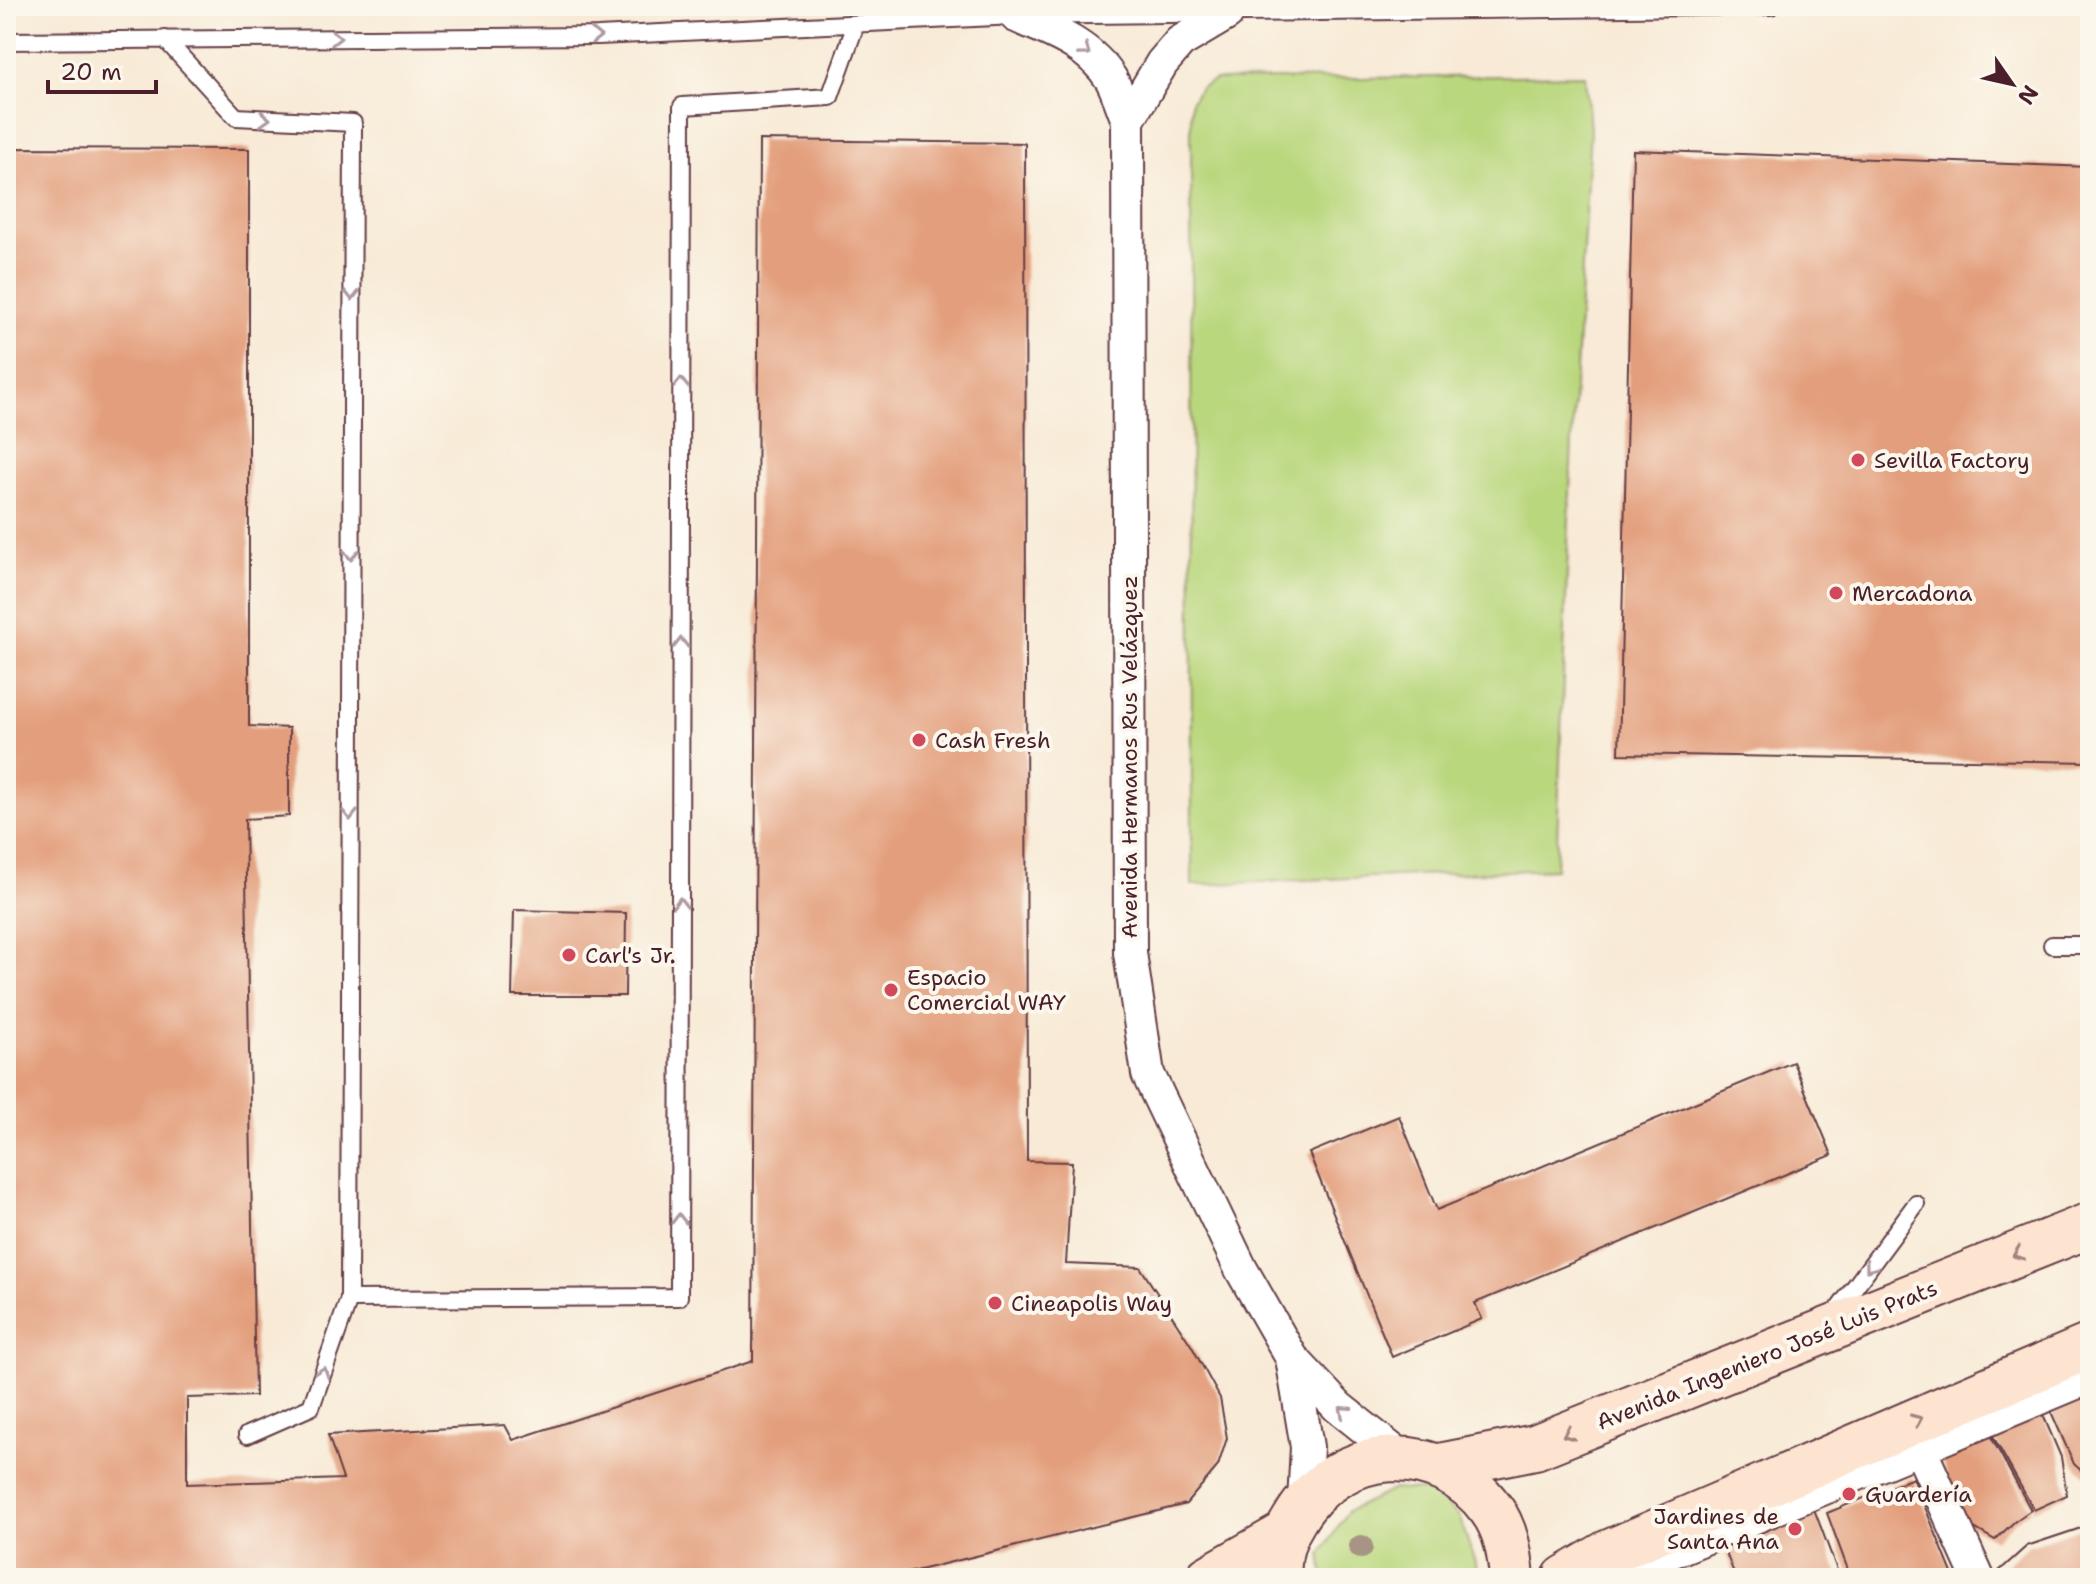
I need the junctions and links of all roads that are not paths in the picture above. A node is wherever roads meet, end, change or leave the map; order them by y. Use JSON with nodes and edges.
{"nodes":[{"id":1,"x":1771,"y":6,"type":"edge"},
{"id":2,"x":1227,"y":14,"type":"junction"},
{"id":3,"x":1016,"y":16,"type":"junction"},
{"id":4,"x":856,"y":24,"type":"junction"},
{"id":5,"x":165,"y":39,"type":"junction"},
{"id":6,"x":6,"y":41,"type":"edge"},
{"id":7,"x":1128,"y":120,"type":"junction"},
{"id":8,"x":2052,"y":945,"type":"dead end"},
{"id":9,"x":2090,"y":945,"type":"edge"},
{"id":10,"x":1916,"y":1204,"type":"dead end"},
{"id":11,"x":2090,"y":1225,"type":"edge"},
{"id":12,"x":349,"y":1299,"type":"junction"},
{"id":13,"x":1820,"y":1334,"type":"junction"},
{"id":14,"x":2090,"y":1346,"type":"edge"},
{"id":15,"x":1292,"y":1358,"type":"junction"},
{"id":16,"x":2090,"y":1377,"type":"edge"},
{"id":17,"x":247,"y":1435,"type":"dead end"},
{"id":18,"x":1920,"y":1449,"type":"junction"},
{"id":19,"x":1420,"y":1462,"type":"junction"},
{"id":20,"x":1295,"y":1518,"type":"junction"},
{"id":21,"x":1208,"y":1578,"type":"edge"},
{"id":22,"x":1279,"y":1578,"type":"edge"},
{"id":23,"x":1512,"y":1578,"type":"edge"},
{"id":24,"x":1565,"y":1578,"type":"edge"},
{"id":25,"x":1621,"y":1578,"type":"edge"},
{"id":26,"x":1978,"y":1578,"type":"edge"}],
"edges":[{"from":1,"to":2,"type":"lane"},
{"from":2,"to":3,"type":"lane"},
{"from":2,"to":7,"type":"street"},
{"from":3,"to":4,"type":"lane"},
{"from":3,"to":7,"type":"street","name":"Avenida Hermanos Rus Velázquez","one_way":true},
{"from":5,"to":4,"type":"lane","one_way":true},
{"from":12,"to":4,"type":"lane","one_way":true},
{"from":5,"to":6,"type":"lane"},
{"from":5,"to":12,"type":"lane","one_way":true},
{"from":7,"to":15,"type":"street","name":"Avenida Hermanos Rus Velázquez"},
{"from":8,"to":9,"type":"lane"},
{"from":10,"to":13,"type":"lane","one_way":true},
{"from":11,"to":13,"type":"main road","name":"Avenida Ingeniero José Luis Prats","one_way":true},
{"from":17,"to":12,"type":"lane","one_way":true},
{"from":13,"to":19,"type":"main road","name":"Avenida Ingeniero José Luis Prats","one_way":true},
{"from":24,"to":14,"type":"main road","one_way":true},
{"from":19,"to":15,"type":"street","name":"Avenida Hermanos Rus Velázquez","one_way":true},
{"from":15,"to":20,"type":"street","name":"Avenida Hermanos Rus Velázquez"},
{"from":16,"to":18,"type":"street"},
{"from":18,"to":25,"type":"street"},
{"from":18,"to":26,"type":"street"},
{"from":19,"to":20,"type":"main road","name":"Avenida Ingeniero José Luis Prats"},
{"from":19,"to":23,"type":"main road"},
{"from":20,"to":21,"type":"main road"},
{"from":20,"to":22,"type":"main road"}]}
